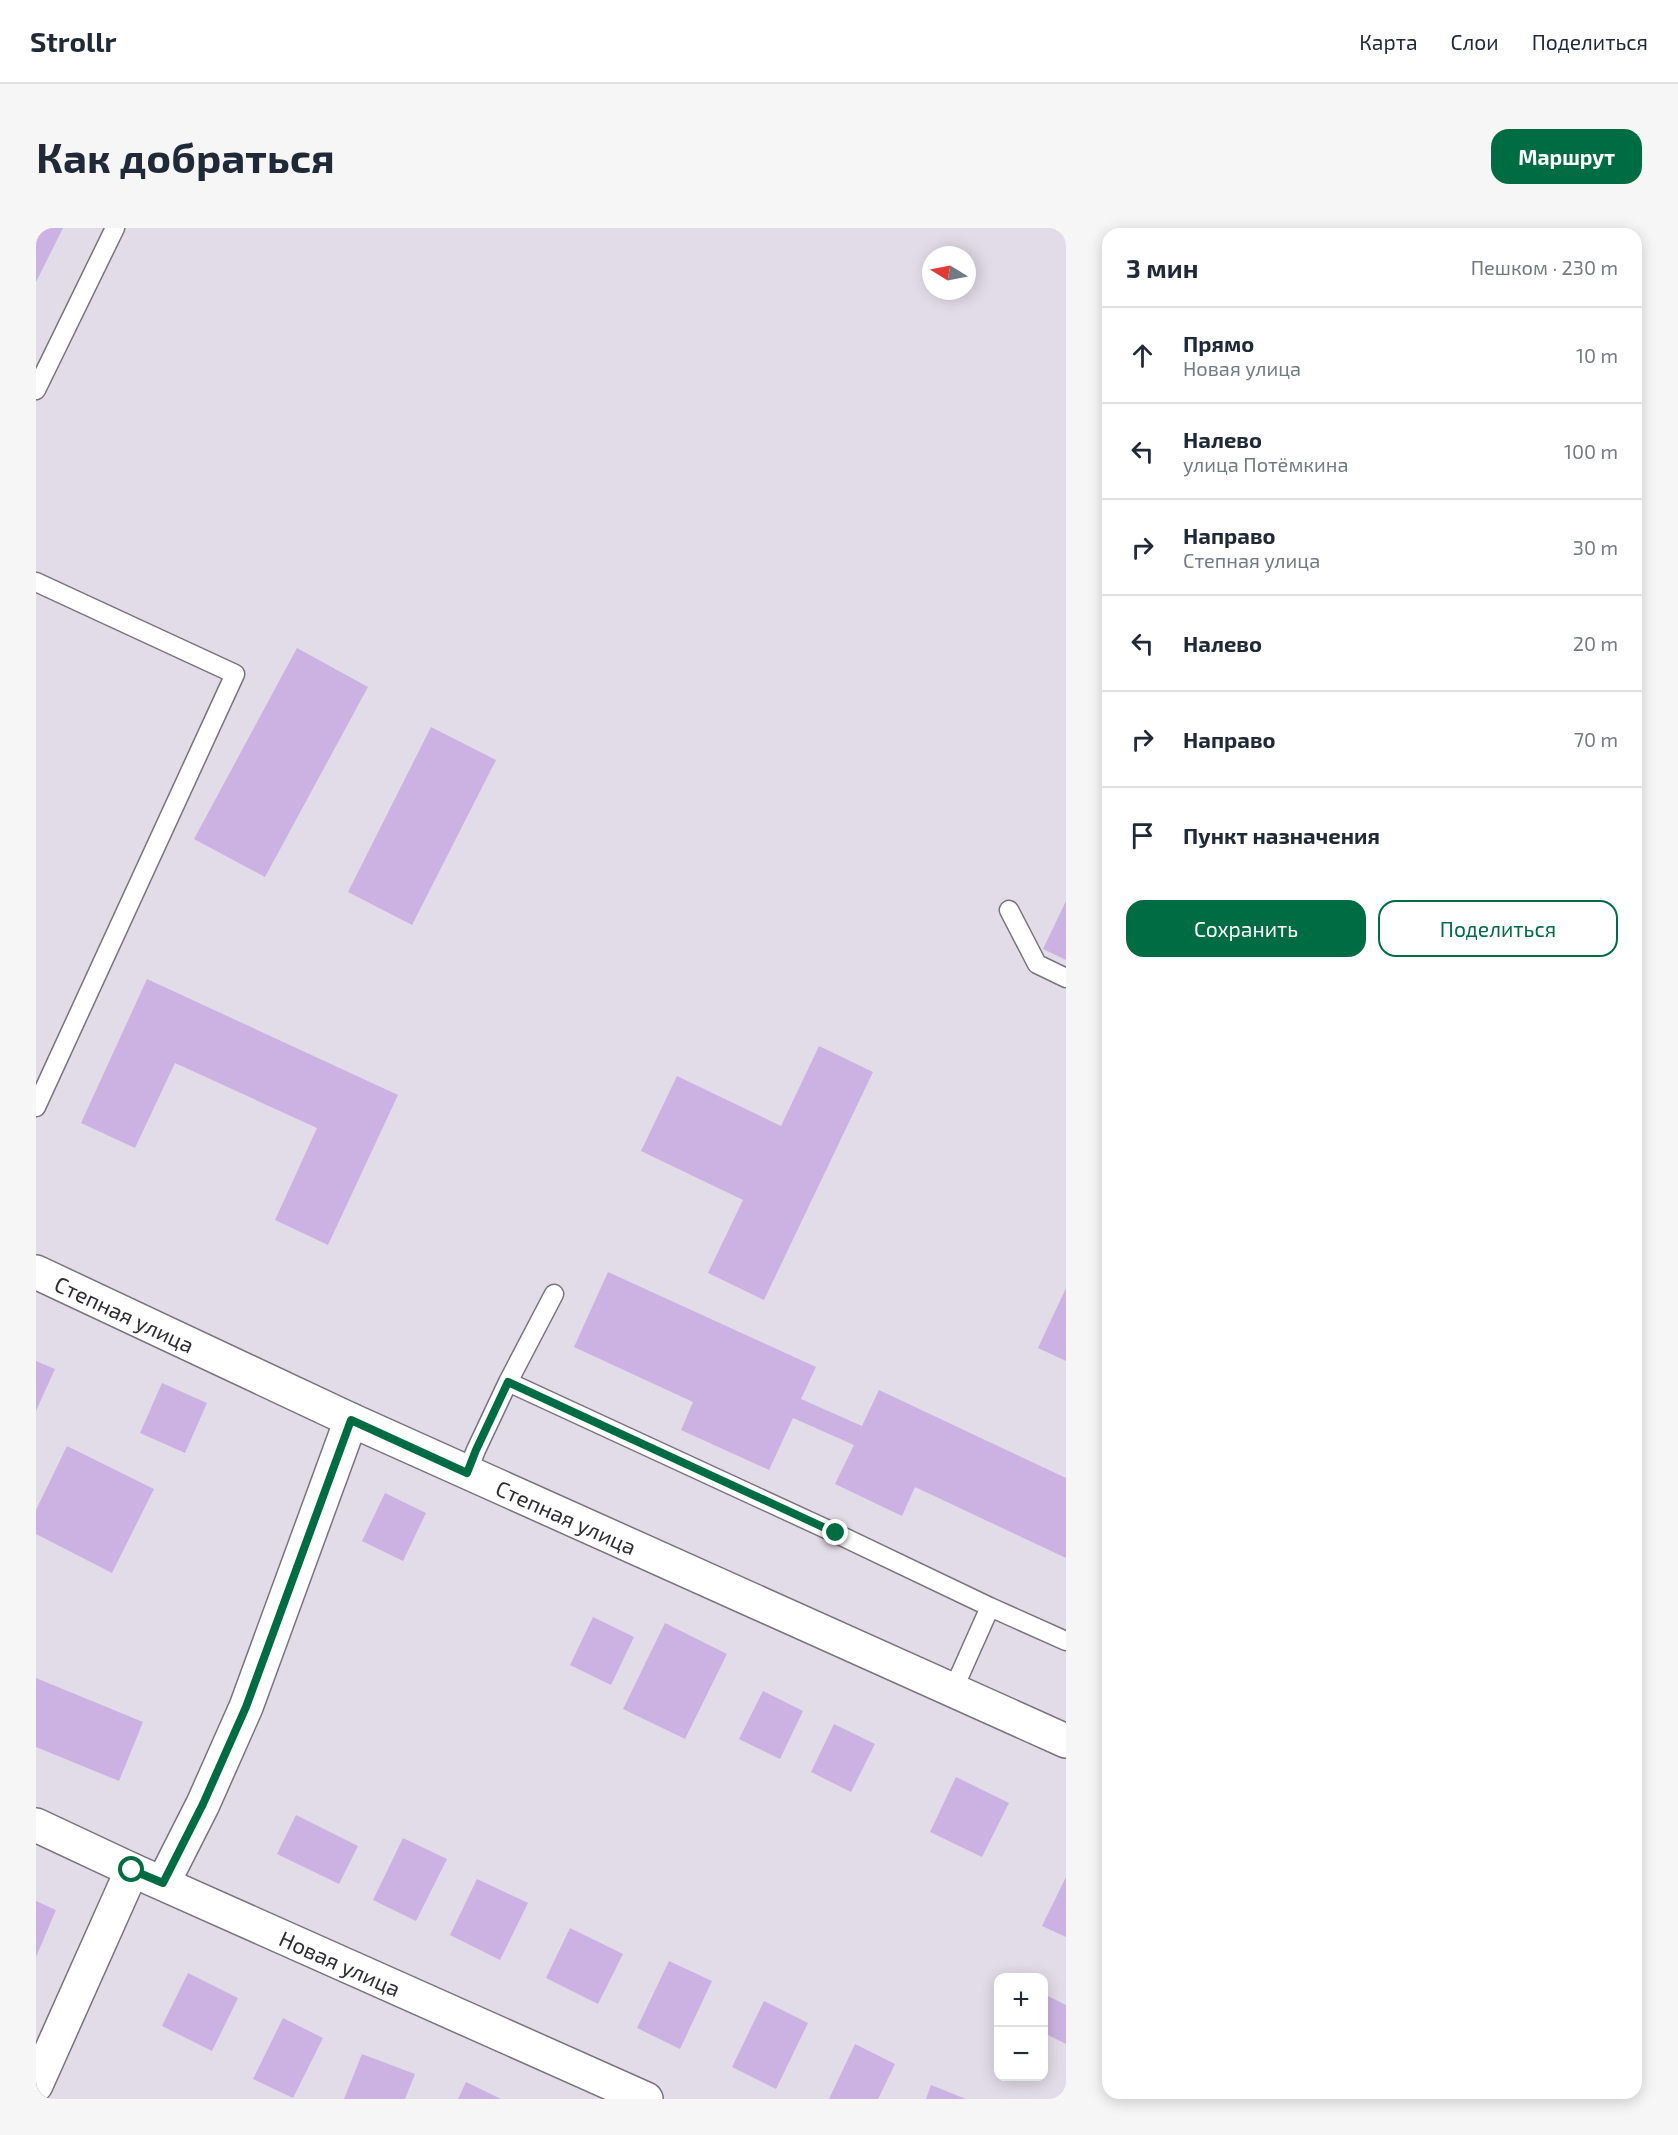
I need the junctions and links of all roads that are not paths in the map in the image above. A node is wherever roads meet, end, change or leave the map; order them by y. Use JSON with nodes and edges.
{"nodes":[{"id":1,"x":116,"y":228,"type":"edge"},
{"id":2,"x":36,"y":390,"type":"edge"},
{"id":3,"x":36,"y":582,"type":"edge"},
{"id":4,"x":1009,"y":910,"type":"dead end"},
{"id":5,"x":1066,"y":978,"type":"edge"},
{"id":6,"x":36,"y":1107,"type":"edge"},
{"id":7,"x":36,"y":1272,"type":"edge"},
{"id":8,"x":554,"y":1294,"type":"dead end"},
{"id":9,"x":508,"y":1382,"type":"junction"},
{"id":10,"x":351,"y":1420,"type":"junction"},
{"id":11,"x":467,"y":1473,"type":"junction"},
{"id":12,"x":990,"y":1607,"type":"junction"},
{"id":13,"x":1066,"y":1641,"type":"edge"},
{"id":14,"x":953,"y":1690,"type":"junction"},
{"id":15,"x":1066,"y":1741,"type":"edge"},
{"id":16,"x":36,"y":1825,"type":"edge"},
{"id":17,"x":132,"y":1870,"type":"junction"},
{"id":18,"x":163,"y":1883,"type":"junction"},
{"id":19,"x":36,"y":2085,"type":"edge"},
{"id":20,"x":605,"y":2090,"type":"edge"},
{"id":21,"x":646,"y":2099,"type":"edge"}],
"edges":[{"from":1,"to":2,"type":"lane"},
{"from":3,"to":6,"type":"lane"},
{"from":4,"to":5,"type":"lane"},
{"from":7,"to":10,"type":"street","name":"Степная улица"},
{"from":8,"to":9,"type":"lane"},
{"from":9,"to":11,"type":"lane"},
{"from":9,"to":12,"type":"lane"},
{"from":10,"to":11,"type":"street","name":"Степная улица"},
{"from":10,"to":18,"type":"street"},
{"from":11,"to":14,"type":"street","name":"Степная улица"},
{"from":12,"to":13,"type":"lane"},
{"from":12,"to":14,"type":"lane"},
{"from":14,"to":15,"type":"street","name":"Степная улица"},
{"from":16,"to":17,"type":"street","name":"Новая улица"},
{"from":17,"to":18,"type":"street","name":"Новая улица"},
{"from":17,"to":19,"type":"street"},
{"from":18,"to":20,"type":"street","name":"Новая улица"},
{"from":20,"to":21,"type":"street","name":"Новая улица"}]}
